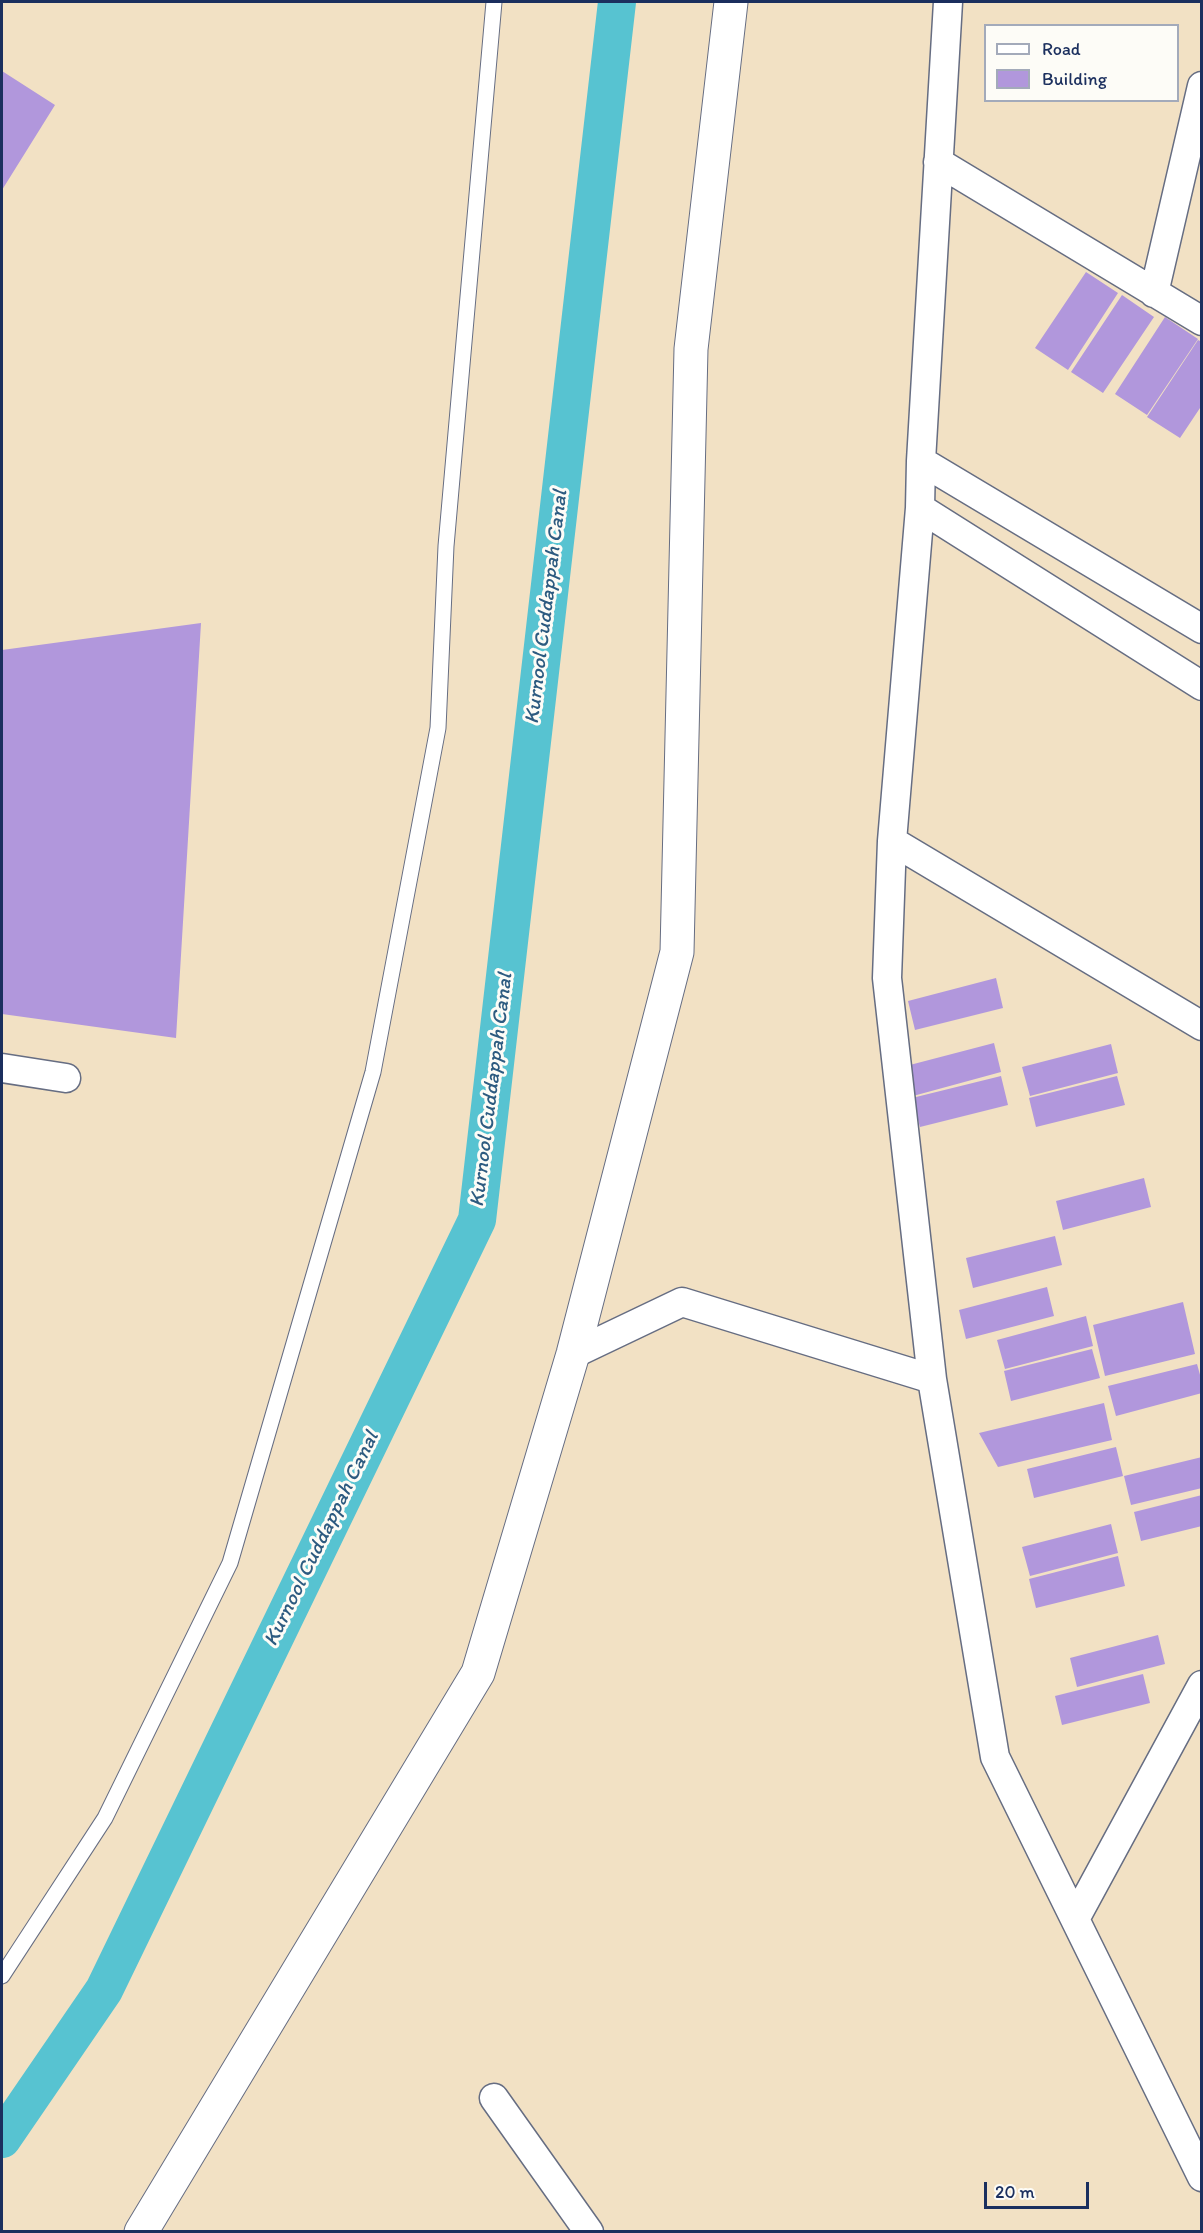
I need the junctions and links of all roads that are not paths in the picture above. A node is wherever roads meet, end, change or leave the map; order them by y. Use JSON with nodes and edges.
{"nodes":[{"id":1,"x":494,"y":2,"type":"edge"},
{"id":2,"x":731,"y":2,"type":"edge"},
{"id":3,"x":948,"y":2,"type":"edge"},
{"id":4,"x":1202,"y":86,"type":"edge"},
{"id":5,"x":938,"y":162,"type":"junction"},
{"id":6,"x":1154,"y":293,"type":"junction"},
{"id":7,"x":1202,"y":321,"type":"edge"},
{"id":8,"x":921,"y":461,"type":"junction"},
{"id":9,"x":920,"y":508,"type":"junction"},
{"id":10,"x":1202,"y":629,"type":"edge"},
{"id":11,"x":1202,"y":686,"type":"edge"},
{"id":12,"x":892,"y":841,"type":"junction"},
{"id":13,"x":1202,"y":1026,"type":"edge"},
{"id":14,"x":2,"y":1068,"type":"edge"},
{"id":15,"x":66,"y":1078,"type":"dead end"},
{"id":16,"x":573,"y":1354,"type":"junction"},
{"id":17,"x":932,"y":1378,"type":"junction"},
{"id":18,"x":1202,"y":1685,"type":"edge"},
{"id":19,"x":1075,"y":1919,"type":"junction"},
{"id":20,"x":2,"y":1976,"type":"edge"},
{"id":21,"x":494,"y":2098,"type":"dead end"},
{"id":22,"x":1202,"y":2177,"type":"edge"},
{"id":23,"x":153,"y":2226,"type":"edge"},
{"id":24,"x":589,"y":2232,"type":"edge"}],
"edges":[{"from":1,"to":20,"type":"lane"},
{"from":2,"to":16,"type":"street"},
{"from":3,"to":5,"type":"street"},
{"from":4,"to":6,"type":"street"},
{"from":5,"to":6,"type":"street"},
{"from":5,"to":8,"type":"street"},
{"from":6,"to":7,"type":"street"},
{"from":8,"to":9,"type":"street"},
{"from":8,"to":10,"type":"street"},
{"from":9,"to":11,"type":"street"},
{"from":9,"to":12,"type":"street"},
{"from":12,"to":13,"type":"street"},
{"from":12,"to":17,"type":"street"},
{"from":14,"to":15,"type":"street"},
{"from":16,"to":17,"type":"street"},
{"from":16,"to":23,"type":"street"},
{"from":17,"to":19,"type":"street"},
{"from":18,"to":19,"type":"street"},
{"from":19,"to":22,"type":"street"},
{"from":21,"to":24,"type":"street"}]}
